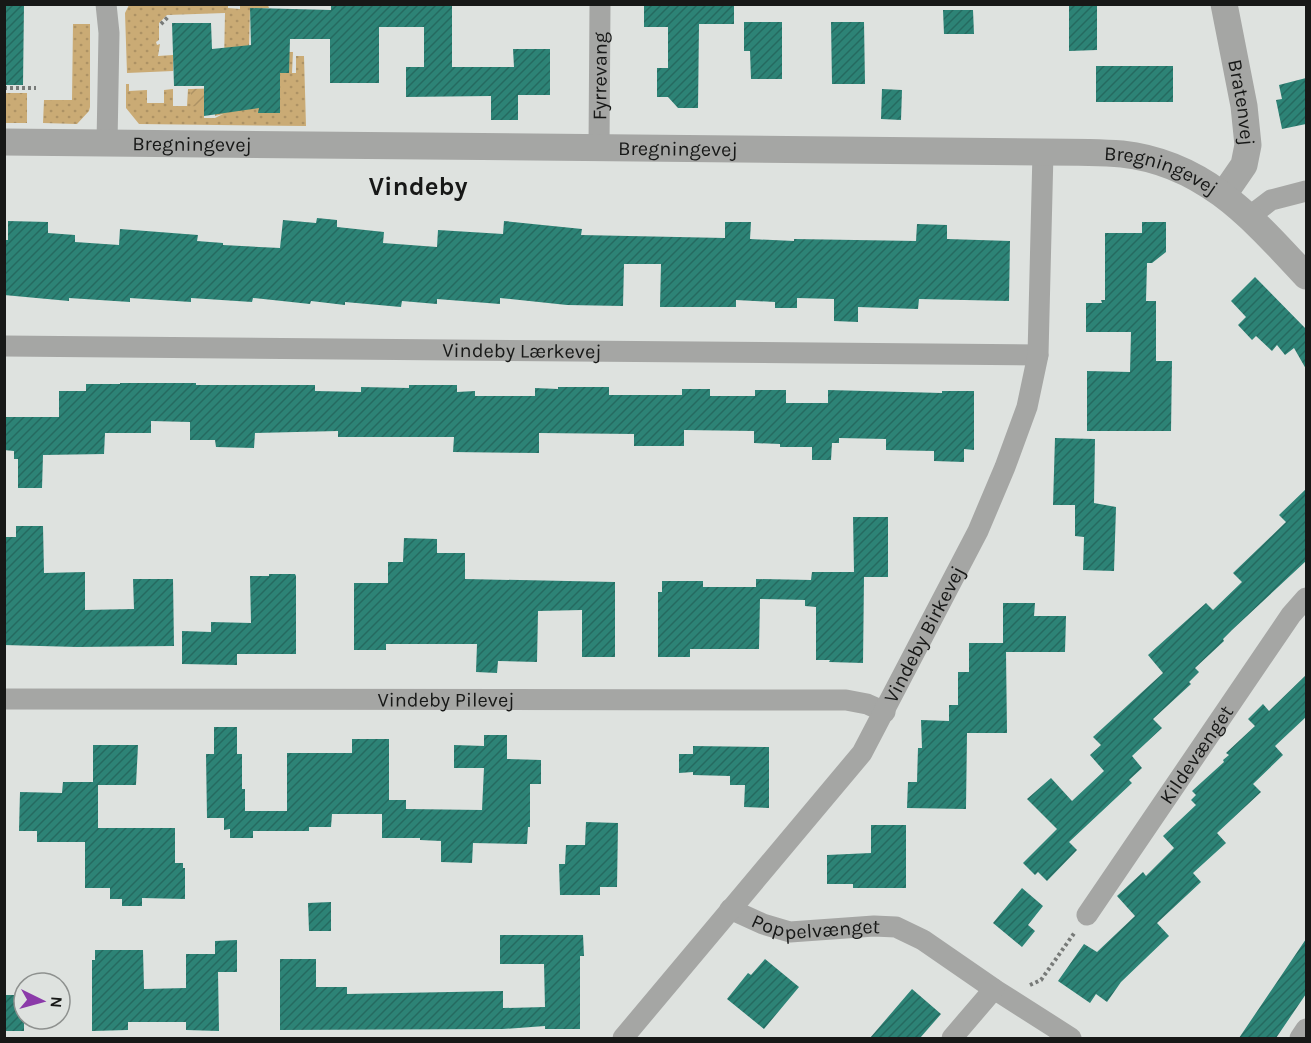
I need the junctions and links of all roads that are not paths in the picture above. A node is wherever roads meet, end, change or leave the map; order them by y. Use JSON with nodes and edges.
{"nodes":[{"id":1,"x":106,"y":4,"type":"edge"},
{"id":2,"x":600,"y":4,"type":"edge"},
{"id":3,"x":1224,"y":4,"type":"edge"},
{"id":4,"x":4,"y":142,"type":"edge"},
{"id":5,"x":107,"y":143,"type":"junction"},
{"id":6,"x":600,"y":148,"type":"junction"},
{"id":7,"x":1043,"y":152,"type":"junction"},
{"id":8,"x":1306,"y":191,"type":"edge"},
{"id":9,"x":1224,"y":194,"type":"junction"},
{"id":10,"x":1250,"y":216,"type":"junction"},
{"id":11,"x":1306,"y":276,"type":"edge"},
{"id":12,"x":4,"y":346,"type":"edge"},
{"id":13,"x":1038,"y":355,"type":"junction"},
{"id":14,"x":1306,"y":598,"type":"edge"},
{"id":15,"x":4,"y":699,"type":"edge"},
{"id":16,"x":885,"y":712,"type":"junction"},
{"id":17,"x":730,"y":909,"type":"junction"},
{"id":18,"x":1088,"y":915,"type":"road end"},
{"id":19,"x":994,"y":989,"type":"junction"},
{"id":20,"x":1306,"y":1029,"type":"edge"},
{"id":21,"x":623,"y":1038,"type":"edge"},
{"id":22,"x":952,"y":1038,"type":"edge"},
{"id":23,"x":1071,"y":1038,"type":"edge"},
{"id":24,"x":1300,"y":1038,"type":"edge"}],
"edges":[{"from":1,"to":5,"type":"street"},
{"from":2,"to":6,"type":"street","name":"Fyrrevang"},
{"from":3,"to":9,"type":"street","name":"Bratenvej"},
{"from":4,"to":5,"type":"street","name":"Bregningevej"},
{"from":5,"to":6,"type":"street","name":"Bregningevej"},
{"from":6,"to":7,"type":"street","name":"Bregningevej"},
{"from":7,"to":9,"type":"street","name":"Bregningevej"},
{"from":7,"to":13,"type":"street","name":"Vindeby Birkevej"},
{"from":8,"to":10,"type":"street"},
{"from":9,"to":10,"type":"street","name":"Bregningevej"},
{"from":10,"to":11,"type":"street","name":"Bregningevej"},
{"from":12,"to":13,"type":"street","name":"Vindeby Lærkevej"},
{"from":13,"to":16,"type":"street","name":"Vindeby Birkevej"},
{"from":14,"to":18,"type":"street","name":"Kildevænget"},
{"from":15,"to":16,"type":"street","name":"Vindeby Pilevej"},
{"from":16,"to":17,"type":"street","name":"Vindeby Birkevej"},
{"from":17,"to":19,"type":"street","name":"Poppelvænget"},
{"from":17,"to":21,"type":"street","name":"Vindeby Birkevej"},
{"from":19,"to":22,"type":"street"},
{"from":19,"to":23,"type":"street","name":"Poppelvænget"},
{"from":20,"to":24,"type":"street"}]}
